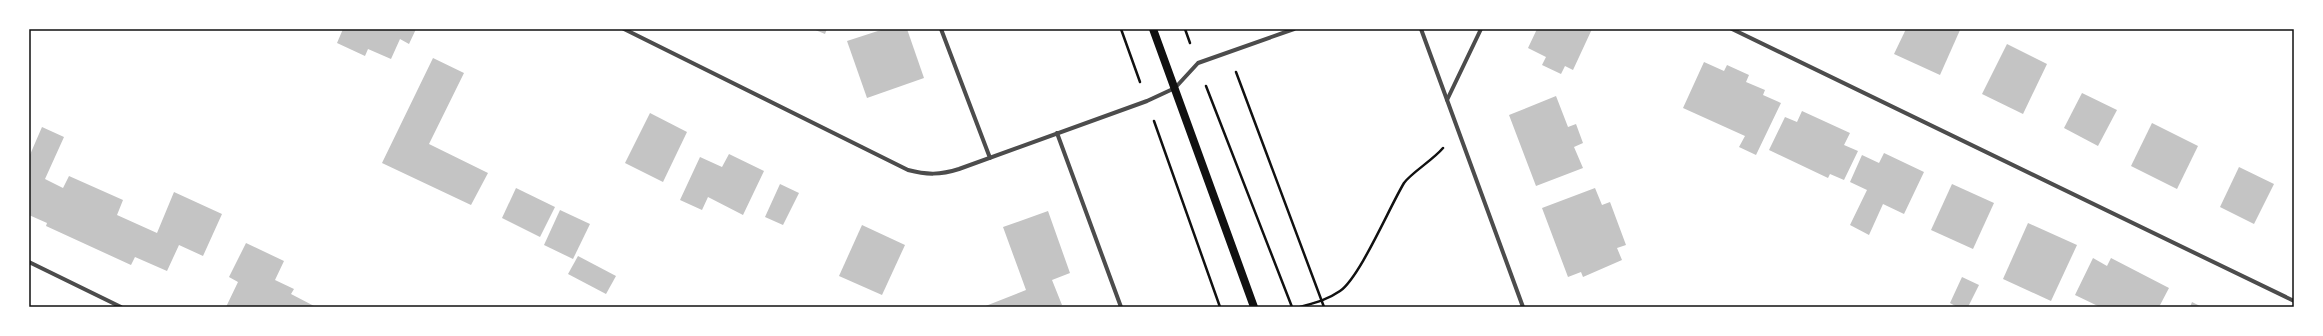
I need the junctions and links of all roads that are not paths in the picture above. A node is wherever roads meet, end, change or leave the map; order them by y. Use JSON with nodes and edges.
{"nodes":[{"id":1,"x":624,"y":29,"type":"edge"},
{"id":2,"x":941,"y":29,"type":"edge"},
{"id":3,"x":1153,"y":29,"type":"edge"},
{"id":4,"x":1294,"y":29,"type":"edge"},
{"id":5,"x":1421,"y":29,"type":"edge"},
{"id":6,"x":1481,"y":29,"type":"edge"},
{"id":7,"x":1732,"y":29,"type":"edge"},
{"id":8,"x":1175,"y":88,"type":"junction"},
{"id":9,"x":1447,"y":100,"type":"junction"},
{"id":10,"x":1057,"y":133,"type":"junction"},
{"id":11,"x":990,"y":158,"type":"junction"},
{"id":12,"x":29,"y":262,"type":"edge"},
{"id":13,"x":2294,"y":301,"type":"edge"},
{"id":14,"x":121,"y":307,"type":"edge"},
{"id":15,"x":1121,"y":307,"type":"edge"},
{"id":16,"x":1254,"y":307,"type":"edge"},
{"id":17,"x":1523,"y":307,"type":"edge"}],
"edges":[{"from":1,"to":11,"type":"street"},
{"from":2,"to":11,"type":"street"},
{"from":3,"to":8,"type":"main road"},
{"from":4,"to":8,"type":"street"},
{"from":5,"to":9,"type":"street"},
{"from":6,"to":9,"type":"street"},
{"from":7,"to":13,"type":"street"},
{"from":8,"to":10,"type":"street"},
{"from":8,"to":16,"type":"main road"},
{"from":9,"to":17,"type":"street"},
{"from":10,"to":11,"type":"street"},
{"from":10,"to":15,"type":"street"},
{"from":12,"to":14,"type":"street"}]}
